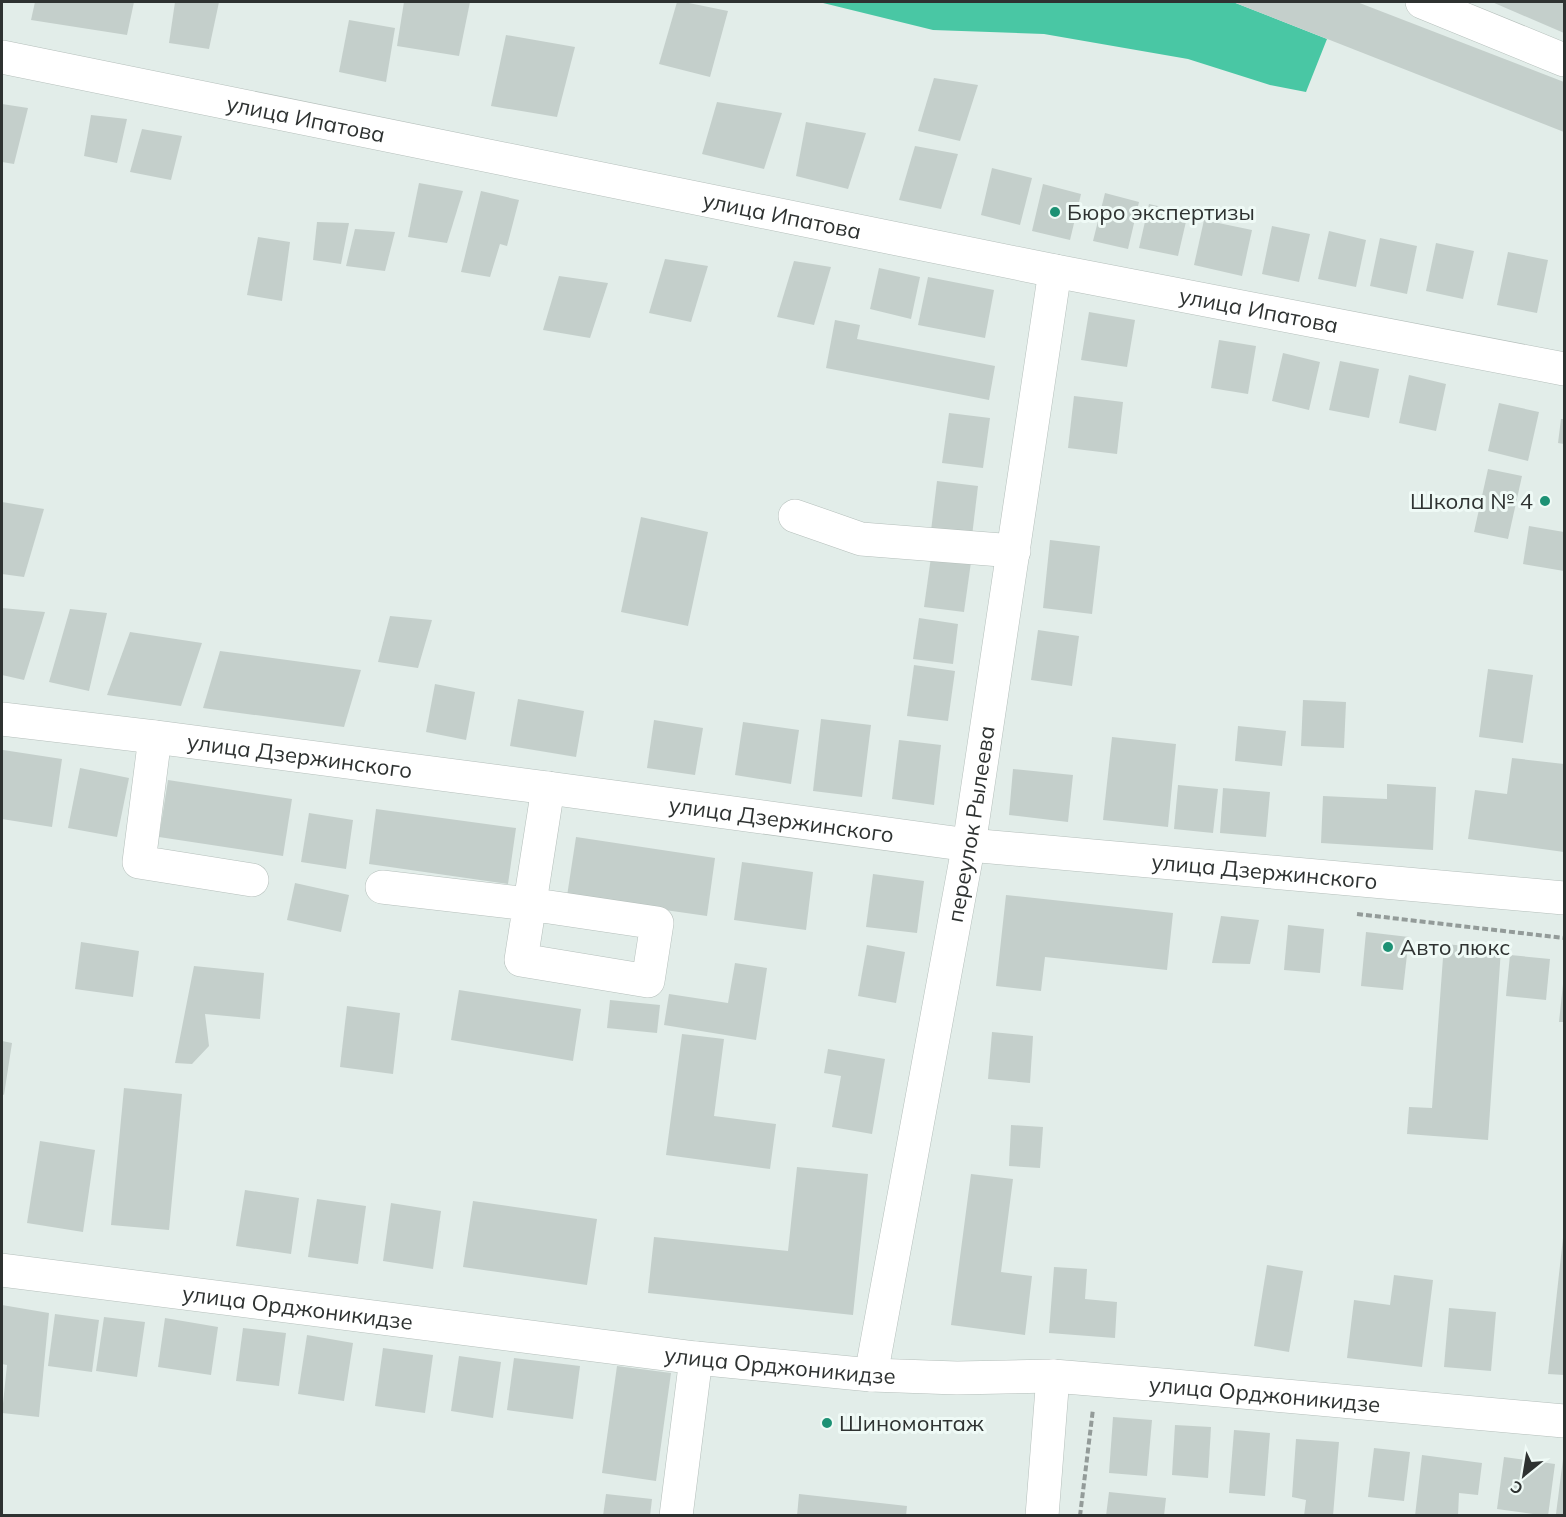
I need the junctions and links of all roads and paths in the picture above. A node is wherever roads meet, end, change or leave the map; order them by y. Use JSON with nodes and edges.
{"nodes":[{"id":1,"x":1422,"y":2,"type":"edge"},
{"id":2,"x":2,"y":57,"type":"edge"},
{"id":3,"x":1564,"y":60,"type":"edge"},
{"id":4,"x":1055,"y":271,"type":"junction"},
{"id":5,"x":1564,"y":369,"type":"edge"},
{"id":6,"x":795,"y":516,"type":"dead end"},
{"id":7,"x":1014,"y":551,"type":"junction"},
{"id":8,"x":2,"y":719,"type":"edge"},
{"id":9,"x":155,"y":737,"type":"junction"},
{"id":10,"x":548,"y":788,"type":"junction"},
{"id":11,"x":969,"y":845,"type":"junction"},
{"id":12,"x":252,"y":880,"type":"dead end"},
{"id":13,"x":382,"y":887,"type":"dead end"},
{"id":14,"x":1564,"y":898,"type":"edge"},
{"id":15,"x":2,"y":1270,"type":"edge"},
{"id":16,"x":696,"y":1358,"type":"junction"},
{"id":17,"x":871,"y":1375,"type":"junction"},
{"id":18,"x":1053,"y":1376,"type":"junction"},
{"id":19,"x":1104,"y":1409,"type":"dead end"},
{"id":20,"x":1564,"y":1422,"type":"edge"},
{"id":21,"x":676,"y":1515,"type":"edge"},
{"id":22,"x":1042,"y":1515,"type":"edge"},
{"id":23,"x":1080,"y":1515,"type":"edge"}],
"edges":[{"from":1,"to":3,"type":"street"},
{"from":2,"to":4,"type":"street","name":"улица Ипатова"},
{"from":4,"to":5,"type":"street","name":"улица Ипатова"},
{"from":4,"to":7,"type":"street","name":"переулок Рылеева"},
{"from":6,"to":7,"type":"street"},
{"from":7,"to":11,"type":"street","name":"переулок Рылеева"},
{"from":8,"to":9,"type":"street","name":"улица Дзержинского"},
{"from":9,"to":10,"type":"street","name":"улица Дзержинского"},
{"from":9,"to":12,"type":"street"},
{"from":10,"to":11,"type":"street","name":"улица Дзержинского"},
{"from":10,"to":13,"type":"street"},
{"from":11,"to":14,"type":"street","name":"улица Дзержинского"},
{"from":11,"to":17,"type":"street","name":"переулок Рылеева"},
{"from":15,"to":16,"type":"street","name":"улица Орджоникидзе"},
{"from":16,"to":17,"type":"street","name":"улица Орджоникидзе"},
{"from":16,"to":21,"type":"street"},
{"from":17,"to":18,"type":"street","name":"улица Орджоникидзе"},
{"from":18,"to":20,"type":"street","name":"улица Орджоникидзе"},
{"from":18,"to":22,"type":"street"},
{"from":19,"to":23,"type":"path"}]}
